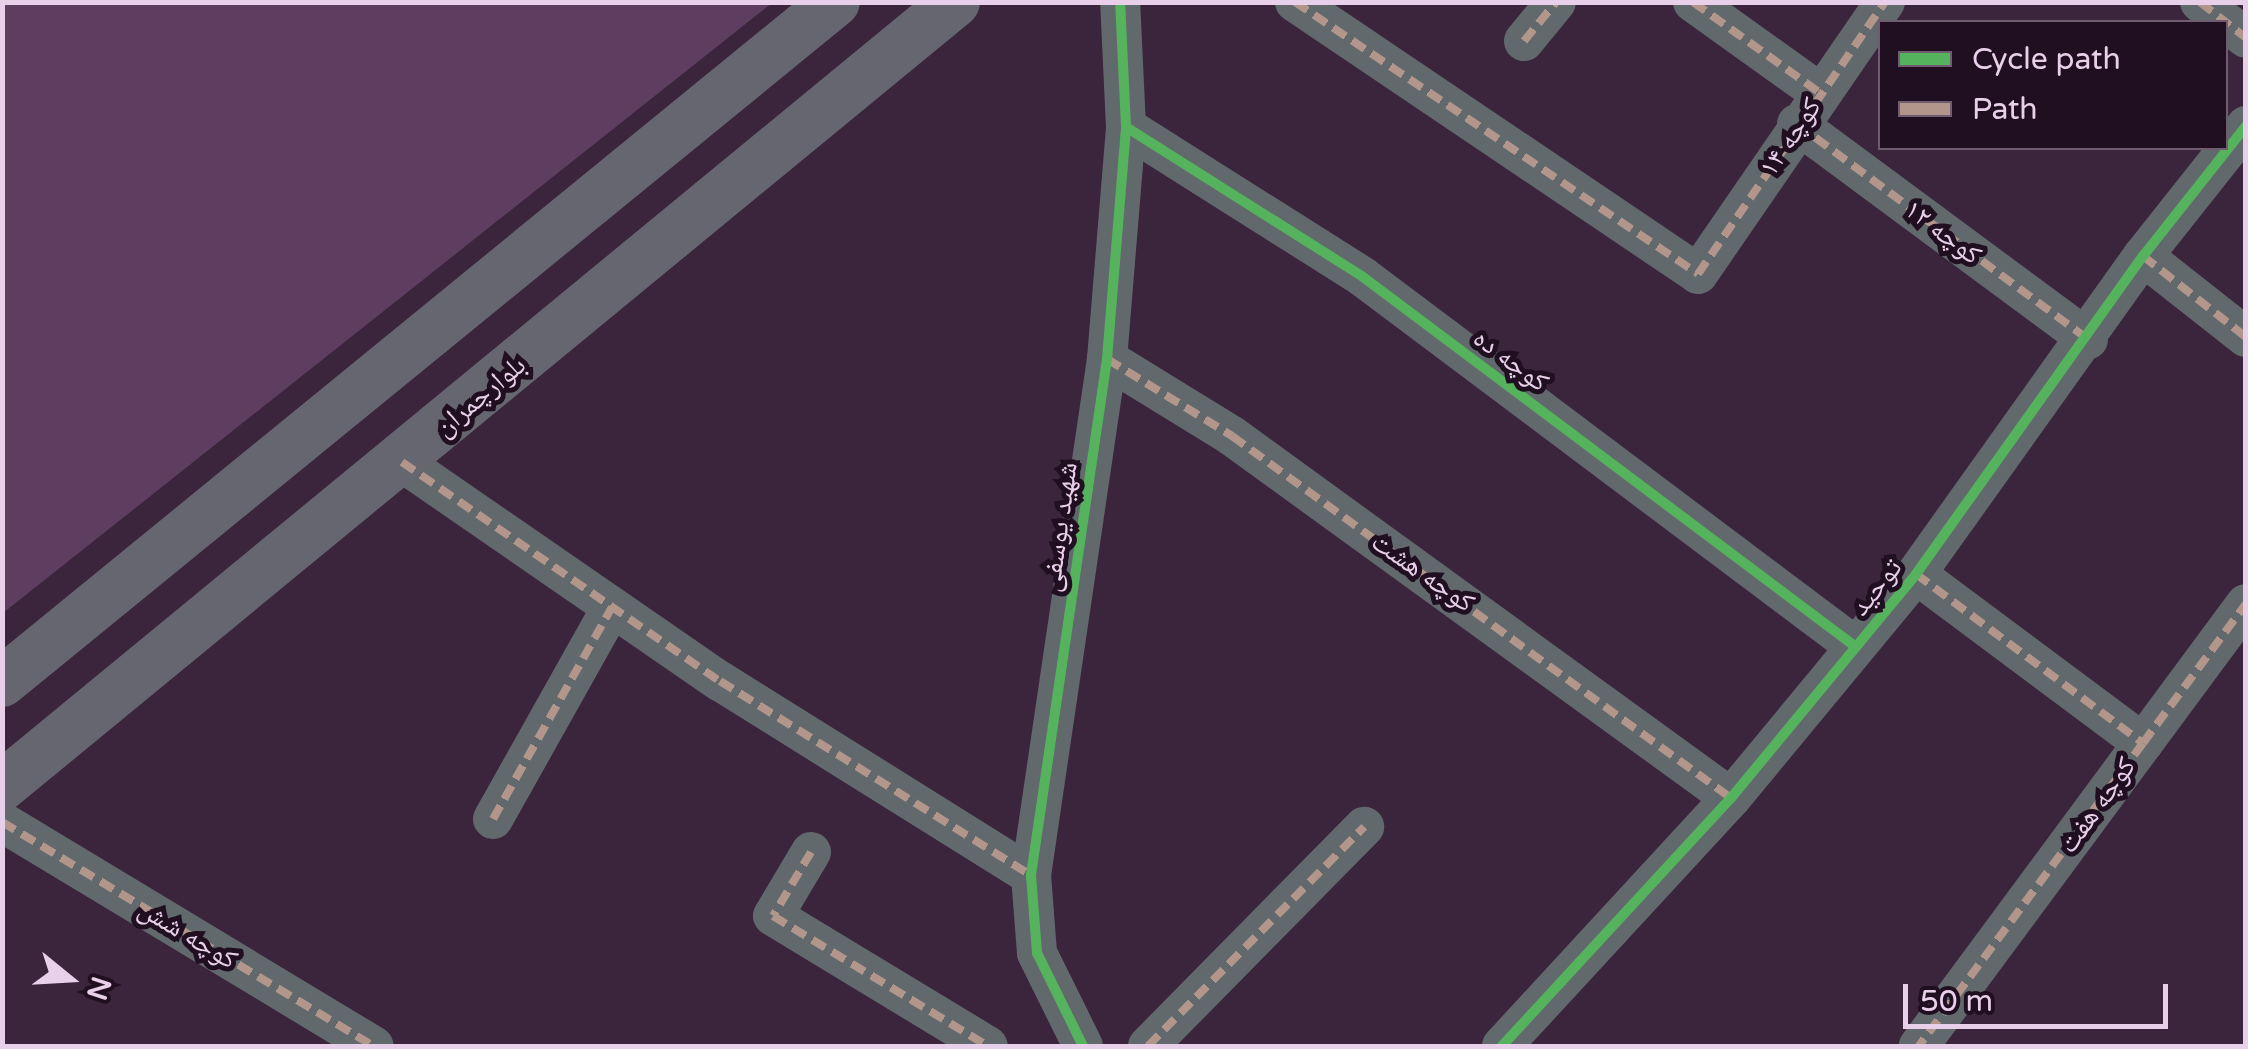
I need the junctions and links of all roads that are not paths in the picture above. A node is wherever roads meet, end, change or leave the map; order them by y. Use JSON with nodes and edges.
{"nodes":[{"id":1,"x":836,"y":2,"type":"edge"},
{"id":2,"x":955,"y":2,"type":"edge"},
{"id":3,"x":1120,"y":2,"type":"edge"},
{"id":4,"x":1295,"y":2,"type":"edge"},
{"id":5,"x":1556,"y":2,"type":"edge"},
{"id":6,"x":1693,"y":2,"type":"edge"},
{"id":7,"x":1884,"y":2,"type":"edge"},
{"id":8,"x":2200,"y":2,"type":"edge"},
{"id":9,"x":2223,"y":20,"type":"edge"},
{"id":10,"x":1524,"y":41,"type":"dead end"},
{"id":11,"x":1809,"y":109,"type":"junction"},
{"id":12,"x":2246,"y":126,"type":"edge"},
{"id":13,"x":1126,"y":127,"type":"junction"},
{"id":14,"x":2228,"y":149,"type":"edge"},
{"id":15,"x":2227,"y":150,"type":"edge"},
{"id":16,"x":2143,"y":256,"type":"junction"},
{"id":17,"x":2246,"y":337,"type":"edge"},
{"id":18,"x":2088,"y":340,"type":"junction"},
{"id":19,"x":1107,"y":358,"type":"junction"},
{"id":20,"x":402,"y":462,"type":"junction"},
{"id":21,"x":1916,"y":574,"type":"junction"},
{"id":22,"x":2246,"y":604,"type":"edge"},
{"id":23,"x":612,"y":607,"type":"junction"},
{"id":24,"x":1856,"y":647,"type":"junction"},
{"id":25,"x":2,"y":682,"type":"edge"},
{"id":26,"x":2143,"y":744,"type":"junction"},
{"id":27,"x":2,"y":786,"type":"edge"},
{"id":28,"x":1731,"y":798,"type":"junction"},
{"id":29,"x":492,"y":819,"type":"dead end"},
{"id":30,"x":2,"y":822,"type":"edge"},
{"id":31,"x":1364,"y":827,"type":"dead end"},
{"id":32,"x":811,"y":852,"type":"dead end"},
{"id":33,"x":1031,"y":875,"type":"junction"},
{"id":34,"x":374,"y":1046,"type":"edge"},
{"id":35,"x":988,"y":1046,"type":"edge"},
{"id":36,"x":1083,"y":1046,"type":"edge"},
{"id":37,"x":1148,"y":1046,"type":"edge"},
{"id":38,"x":1502,"y":1046,"type":"edge"},
{"id":39,"x":1920,"y":1046,"type":"edge"}],
"edges":[{"from":1,"to":25,"type":"main road"},
{"from":2,"to":20,"type":"main road","name":"بلوارچمران"},
{"from":3,"to":13,"type":"street","name":"شهید یوسفی"},
{"from":4,"to":11,"type":"street","name":"کوچه ۱۴"},
{"from":5,"to":10,"type":"street"},
{"from":6,"to":11,"type":"street","name":"کوچه ۱۲"},
{"from":7,"to":11,"type":"street","name":"کوچه ۱۴"},
{"from":8,"to":9,"type":"street"},
{"from":11,"to":18,"type":"street","name":"کوچه ۱۲"},
{"from":12,"to":14,"type":"street","name":"توحید"},
{"from":13,"to":19,"type":"street","name":"شهید یوسفی"},
{"from":13,"to":24,"type":"street","name":"کوچه ده"},
{"from":15,"to":16,"type":"street","name":"توحید"},
{"from":16,"to":17,"type":"street"},
{"from":16,"to":18,"type":"street","name":"توحید"},
{"from":18,"to":21,"type":"street","name":"توحید"},
{"from":19,"to":28,"type":"street","name":"کوچه هشت"},
{"from":19,"to":33,"type":"street","name":"شهید یوسفی"},
{"from":20,"to":23,"type":"street"},
{"from":20,"to":27,"type":"main road","name":"بلوارچمران"},
{"from":21,"to":24,"type":"street","name":"توحید"},
{"from":21,"to":26,"type":"street","name":"کوچه هفت"},
{"from":22,"to":26,"type":"street"},
{"from":23,"to":29,"type":"street"},
{"from":23,"to":33,"type":"street"},
{"from":24,"to":28,"type":"street","name":"توحید"},
{"from":26,"to":39,"type":"street","name":"کوچه هفت"},
{"from":28,"to":38,"type":"street","name":"توحید"},
{"from":30,"to":34,"type":"street","name":"کوچه شش"},
{"from":31,"to":37,"type":"street"},
{"from":32,"to":35,"type":"street"},
{"from":33,"to":36,"type":"street","name":"شهید یوسفی"}]}
